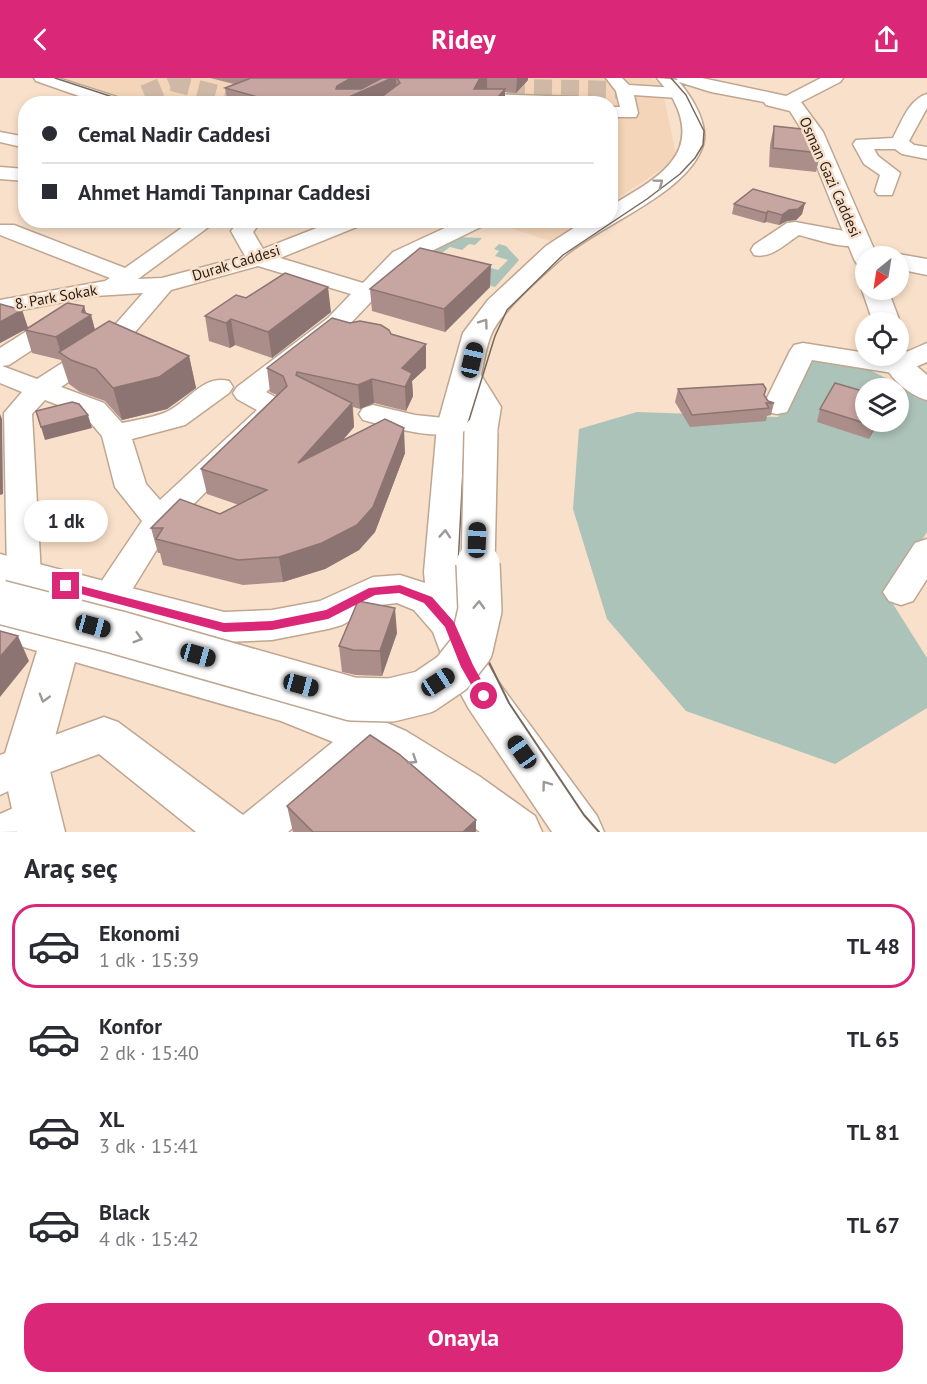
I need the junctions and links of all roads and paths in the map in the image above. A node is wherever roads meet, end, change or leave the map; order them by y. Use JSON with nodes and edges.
{"nodes":[{"id":1,"x":43,"y":78,"type":"edge"},
{"id":2,"x":666,"y":78,"type":"edge"},
{"id":3,"x":834,"y":78,"type":"edge"},
{"id":4,"x":619,"y":84,"type":"edge"},
{"id":5,"x":683,"y":92,"type":"edge"},
{"id":6,"x":104,"y":96,"type":"edge"},
{"id":7,"x":786,"y":102,"type":"junction"},
{"id":8,"x":920,"y":111,"type":"edge"},
{"id":9,"x":618,"y":112,"type":"edge"},
{"id":10,"x":927,"y":129,"type":"edge"},
{"id":11,"x":899,"y":143,"type":"junction"},
{"id":12,"x":927,"y":153,"type":"edge"},
{"id":13,"x":0,"y":173,"type":"edge"},
{"id":14,"x":18,"y":174,"type":"edge"},
{"id":15,"x":885,"y":191,"type":"dead end"},
{"id":16,"x":618,"y":210,"type":"edge"},
{"id":17,"x":18,"y":224,"type":"edge"},
{"id":18,"x":197,"y":228,"type":"edge"},
{"id":19,"x":245,"y":228,"type":"edge"},
{"id":20,"x":337,"y":228,"type":"edge"},
{"id":21,"x":461,"y":228,"type":"edge"},
{"id":22,"x":591,"y":228,"type":"edge"},
{"id":23,"x":3,"y":231,"type":"edge"},
{"id":24,"x":863,"y":246,"type":"edge"},
{"id":25,"x":855,"y":248,"type":"edge"},
{"id":26,"x":762,"y":250,"type":"dead end"},
{"id":27,"x":258,"y":259,"type":"junction"},
{"id":28,"x":909,"y":263,"type":"edge"},
{"id":29,"x":927,"y":267,"type":"edge"},
{"id":30,"x":119,"y":282,"type":"junction"},
{"id":31,"x":163,"y":285,"type":"junction"},
{"id":32,"x":369,"y":292,"type":"junction"},
{"id":33,"x":0,"y":307,"type":"edge"},
{"id":34,"x":115,"y":340,"type":"junction"},
{"id":35,"x":927,"y":351,"type":"edge"},
{"id":36,"x":141,"y":353,"type":"edge"},
{"id":37,"x":855,"y":356,"type":"edge"},
{"id":38,"x":909,"y":357,"type":"edge"},
{"id":39,"x":0,"y":359,"type":"edge"},
{"id":40,"x":903,"y":366,"type":"edge"},
{"id":41,"x":0,"y":375,"type":"edge"},
{"id":42,"x":221,"y":386,"type":"junction"},
{"id":43,"x":40,"y":389,"type":"junction"},
{"id":44,"x":927,"y":391,"type":"edge"},
{"id":45,"x":777,"y":406,"type":"dead end"},
{"id":46,"x":373,"y":414,"type":"dead end"},
{"id":47,"x":467,"y":429,"type":"junction"},
{"id":48,"x":116,"y":434,"type":"junction"},
{"id":49,"x":159,"y":520,"type":"junction"},
{"id":50,"x":927,"y":551,"type":"edge"},
{"id":51,"x":8,"y":582,"type":"edge"},
{"id":52,"x":901,"y":592,"type":"dead end"},
{"id":53,"x":109,"y":597,"type":"junction"},
{"id":54,"x":0,"y":625,"type":"edge"},
{"id":55,"x":450,"y":625,"type":"junction"},
{"id":56,"x":60,"y":642,"type":"junction"},
{"id":57,"x":467,"y":667,"type":"junction"},
{"id":58,"x":289,"y":705,"type":"junction"},
{"id":59,"x":369,"y":736,"type":"junction"},
{"id":60,"x":13,"y":770,"type":"edge"},
{"id":61,"x":29,"y":827,"type":"edge"},
{"id":62,"x":230,"y":832,"type":"edge"},
{"id":63,"x":256,"y":832,"type":"edge"},
{"id":64,"x":518,"y":832,"type":"edge"},
{"id":65,"x":580,"y":832,"type":"edge"}],
"edges":[{"from":1,"to":6,"type":"street"},
{"from":2,"to":5,"type":"main road"},
{"from":3,"to":7,"type":"main road"},
{"from":4,"to":5,"type":"street"},
{"from":4,"to":9,"type":"street"},
{"from":5,"to":7,"type":"main road"},
{"from":16,"to":5,"type":"main road","one_way":true},
{"from":7,"to":24,"type":"main road","name":"Osman Gazi Caddesi"},
{"from":8,"to":10,"type":"street"},
{"from":8,"to":11,"type":"street"},
{"from":11,"to":12,"type":"street"},
{"from":11,"to":15,"type":"street"},
{"from":13,"to":14,"type":"street"},
{"from":17,"to":23,"type":"street"},
{"from":18,"to":30,"type":"street"},
{"from":19,"to":27,"type":"street"},
{"from":20,"to":27,"type":"street","name":"Durak Caddesi"},
{"from":21,"to":32,"type":"street"},
{"from":47,"to":22,"type":"main road","one_way":true},
{"from":23,"to":30,"type":"street"},
{"from":25,"to":26,"type":"street"},
{"from":27,"to":31,"type":"street","name":"Durak Caddesi"},
{"from":27,"to":32,"type":"street"},
{"from":28,"to":29,"type":"main road"},
{"from":30,"to":31,"type":"street","name":"Durak Caddesi"},
{"from":30,"to":33,"type":"street","name":"8. Park Sokak"},
{"from":30,"to":39,"type":"street"},
{"from":31,"to":34,"type":"street"},
{"from":32,"to":42,"type":"street"},
{"from":34,"to":36,"type":"street"},
{"from":34,"to":43,"type":"street"},
{"from":35,"to":38,"type":"street"},
{"from":37,"to":45,"type":"street"},
{"from":40,"to":44,"type":"main road"},
{"from":41,"to":43,"type":"street"},
{"from":42,"to":48,"type":"street"},
{"from":42,"to":49,"type":"street"},
{"from":43,"to":48,"type":"street"},
{"from":43,"to":51,"type":"street"},
{"from":46,"to":47,"type":"street"},
{"from":51,"to":47,"type":"main road","one_way":true,"bridge":true},
{"from":55,"to":47,"type":"main road","one_way":true},
{"from":48,"to":49,"type":"street"},
{"from":49,"to":53,"type":"street"},
{"from":50,"to":52,"type":"street"},
{"from":51,"to":53,"type":"main road"},
{"from":53,"to":55,"type":"main road"},
{"from":54,"to":56,"type":"main road"},
{"from":55,"to":57,"type":"main road"},
{"from":56,"to":58,"type":"main road"},
{"from":56,"to":60,"type":"main road","one_way":true},
{"from":57,"to":58,"type":"main road"},
{"from":65,"to":57,"type":"main road","one_way":true},
{"from":58,"to":59,"type":"main road"},
{"from":59,"to":63,"type":"street"},
{"from":59,"to":64,"type":"main road","one_way":true},
{"from":60,"to":61,"type":"main road"},
{"from":60,"to":62,"type":"street"}]}
